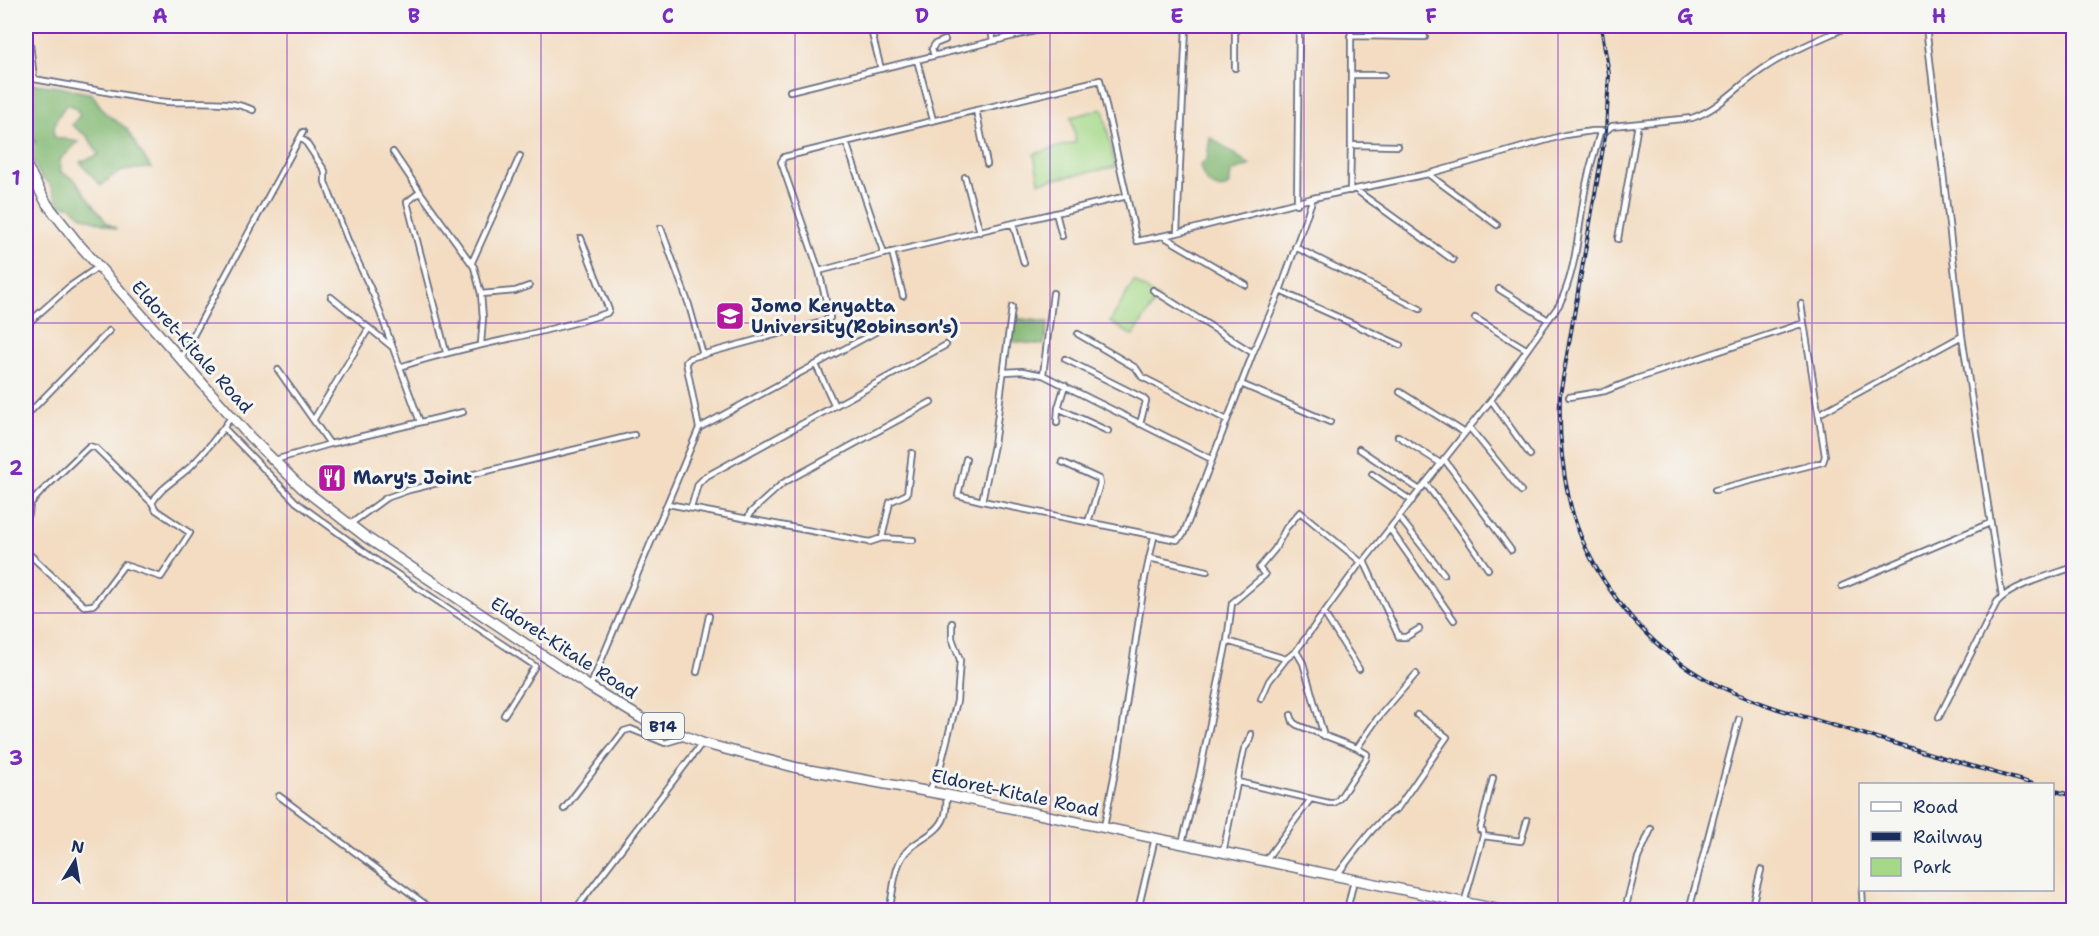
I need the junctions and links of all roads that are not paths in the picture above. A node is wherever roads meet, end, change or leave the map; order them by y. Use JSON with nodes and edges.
{"nodes":[{"id":1,"x":28,"y":26,"type":"edge"},
{"id":2,"x":870,"y":26,"type":"edge"},
{"id":3,"x":990,"y":26,"type":"edge"},
{"id":4,"x":1055,"y":26,"type":"edge"},
{"id":5,"x":1186,"y":26,"type":"edge"},
{"id":6,"x":1235,"y":26,"type":"edge"},
{"id":7,"x":1299,"y":26,"type":"edge"},
{"id":8,"x":1351,"y":26,"type":"edge"},
{"id":9,"x":1849,"y":26,"type":"edge"},
{"id":10,"x":1926,"y":26,"type":"edge"},
{"id":11,"x":1350,"y":36,"type":"junction"},
{"id":12,"x":1425,"y":37,"type":"dead end"},
{"id":13,"x":945,"y":40,"type":"dead end"},
{"id":14,"x":993,"y":40,"type":"junction"},
{"id":15,"x":934,"y":56,"type":"junction"},
{"id":16,"x":916,"y":60,"type":"junction"},
{"id":17,"x":1235,"y":68,"type":"dead end"},
{"id":18,"x":881,"y":69,"type":"junction"},
{"id":19,"x":1351,"y":75,"type":"junction"},
{"id":20,"x":1384,"y":75,"type":"dead end"},
{"id":21,"x":34,"y":79,"type":"junction"},
{"id":22,"x":26,"y":80,"type":"edge"},
{"id":23,"x":790,"y":91,"type":"dead end"},
{"id":24,"x":254,"y":110,"type":"dead end"},
{"id":25,"x":976,"y":110,"type":"junction"},
{"id":26,"x":933,"y":120,"type":"junction"},
{"id":27,"x":1638,"y":124,"type":"junction"},
{"id":28,"x":303,"y":132,"type":"dead end"},
{"id":29,"x":1600,"y":132,"type":"junction"},
{"id":30,"x":300,"y":139,"type":"junction"},
{"id":31,"x":846,"y":142,"type":"junction"},
{"id":32,"x":1352,"y":145,"type":"junction"},
{"id":33,"x":1398,"y":146,"type":"dead end"},
{"id":34,"x":393,"y":152,"type":"dead end"},
{"id":35,"x":520,"y":156,"type":"dead end"},
{"id":36,"x":26,"y":165,"type":"edge"},
{"id":37,"x":987,"y":165,"type":"dead end"},
{"id":38,"x":1428,"y":174,"type":"junction"},
{"id":39,"x":965,"y":177,"type":"dead end"},
{"id":40,"x":1356,"y":190,"type":"junction"},
{"id":41,"x":1350,"y":191,"type":"junction"},
{"id":42,"x":420,"y":192,"type":"junction"},
{"id":43,"x":1127,"y":196,"type":"junction"},
{"id":44,"x":1313,"y":198,"type":"junction"},
{"id":45,"x":1298,"y":204,"type":"junction"},
{"id":46,"x":1056,"y":213,"type":"junction"},
{"id":47,"x":1013,"y":224,"type":"junction"},
{"id":48,"x":1497,"y":225,"type":"dead end"},
{"id":49,"x":661,"y":228,"type":"dead end"},
{"id":50,"x":980,"y":232,"type":"junction"},
{"id":51,"x":1178,"y":233,"type":"junction"},
{"id":52,"x":1062,"y":236,"type":"dead end"},
{"id":53,"x":1162,"y":236,"type":"junction"},
{"id":54,"x":581,"y":238,"type":"dead end"},
{"id":55,"x":1618,"y":239,"type":"dead end"},
{"id":56,"x":1295,"y":246,"type":"junction"},
{"id":57,"x":892,"y":252,"type":"junction"},
{"id":58,"x":884,"y":254,"type":"junction"},
{"id":59,"x":1453,"y":260,"type":"dead end"},
{"id":60,"x":472,"y":261,"type":"junction"},
{"id":61,"x":1024,"y":263,"type":"dead end"},
{"id":62,"x":99,"y":266,"type":"junction"},
{"id":63,"x":819,"y":271,"type":"junction"},
{"id":64,"x":1246,"y":285,"type":"dead end"},
{"id":65,"x":529,"y":286,"type":"dead end"},
{"id":66,"x":1499,"y":289,"type":"dead end"},
{"id":67,"x":1153,"y":290,"type":"dead end"},
{"id":68,"x":1280,"y":291,"type":"junction"},
{"id":69,"x":1053,"y":293,"type":"dead end"},
{"id":70,"x":481,"y":294,"type":"junction"},
{"id":71,"x":903,"y":296,"type":"dead end"},
{"id":72,"x":331,"y":297,"type":"dead end"},
{"id":73,"x":1801,"y":304,"type":"dead end"},
{"id":74,"x":1012,"y":307,"type":"dead end"},
{"id":75,"x":1420,"y":309,"type":"dead end"},
{"id":76,"x":1476,"y":318,"type":"dead end"},
{"id":77,"x":1548,"y":320,"type":"junction"},
{"id":78,"x":1804,"y":323,"type":"junction"},
{"id":79,"x":890,"y":324,"type":"dead end"},
{"id":80,"x":26,"y":325,"type":"edge"},
{"id":81,"x":369,"y":328,"type":"junction"},
{"id":82,"x":109,"y":331,"type":"dead end"},
{"id":83,"x":1078,"y":334,"type":"dead end"},
{"id":84,"x":1962,"y":336,"type":"junction"},
{"id":85,"x":481,"y":344,"type":"junction"},
{"id":86,"x":946,"y":345,"type":"dead end"},
{"id":87,"x":1400,"y":345,"type":"dead end"},
{"id":88,"x":392,"y":347,"type":"junction"},
{"id":89,"x":1527,"y":350,"type":"junction"},
{"id":90,"x":446,"y":352,"type":"junction"},
{"id":91,"x":1253,"y":353,"type":"junction"},
{"id":92,"x":703,"y":355,"type":"junction"},
{"id":93,"x":181,"y":358,"type":"junction"},
{"id":94,"x":1065,"y":359,"type":"dead end"},
{"id":95,"x":816,"y":365,"type":"junction"},
{"id":96,"x":400,"y":367,"type":"junction"},
{"id":97,"x":278,"y":370,"type":"dead end"},
{"id":98,"x":1005,"y":372,"type":"junction"},
{"id":99,"x":1043,"y":375,"type":"junction"},
{"id":100,"x":1241,"y":384,"type":"junction"},
{"id":101,"x":1065,"y":385,"type":"junction"},
{"id":102,"x":1400,"y":392,"type":"dead end"},
{"id":103,"x":1569,"y":397,"type":"dead end"},
{"id":104,"x":1491,"y":400,"type":"junction"},
{"id":105,"x":931,"y":402,"type":"dead end"},
{"id":106,"x":834,"y":404,"type":"junction"},
{"id":107,"x":1058,"y":408,"type":"junction"},
{"id":108,"x":462,"y":412,"type":"dead end"},
{"id":109,"x":1819,"y":414,"type":"junction"},
{"id":110,"x":26,"y":416,"type":"edge"},
{"id":111,"x":232,"y":416,"type":"junction"},
{"id":112,"x":314,"y":419,"type":"junction"},
{"id":113,"x":1227,"y":420,"type":"junction"},
{"id":114,"x":420,"y":422,"type":"junction"},
{"id":115,"x":1330,"y":422,"type":"dead end"},
{"id":116,"x":1056,"y":423,"type":"dead end"},
{"id":117,"x":1140,"y":424,"type":"junction"},
{"id":118,"x":1469,"y":427,"type":"junction"},
{"id":119,"x":224,"y":428,"type":"junction"},
{"id":120,"x":699,"y":428,"type":"junction"},
{"id":121,"x":1107,"y":431,"type":"dead end"},
{"id":122,"x":1465,"y":433,"type":"junction"},
{"id":123,"x":634,"y":435,"type":"dead end"},
{"id":124,"x":1398,"y":436,"type":"dead end"},
{"id":125,"x":330,"y":444,"type":"junction"},
{"id":126,"x":1359,"y":448,"type":"dead end"},
{"id":127,"x":912,"y":453,"type":"dead end"},
{"id":128,"x":1530,"y":455,"type":"dead end"},
{"id":129,"x":966,"y":459,"type":"dead end"},
{"id":130,"x":1211,"y":459,"type":"junction"},
{"id":131,"x":273,"y":461,"type":"junction"},
{"id":132,"x":1442,"y":461,"type":"junction"},
{"id":133,"x":1062,"y":462,"type":"dead end"},
{"id":134,"x":1372,"y":474,"type":"dead end"},
{"id":135,"x":1425,"y":483,"type":"junction"},
{"id":136,"x":1420,"y":490,"type":"junction"},
{"id":137,"x":1715,"y":490,"type":"dead end"},
{"id":138,"x":1521,"y":491,"type":"dead end"},
{"id":139,"x":982,"y":501,"type":"junction"},
{"id":140,"x":1412,"y":501,"type":"junction"},
{"id":141,"x":152,"y":503,"type":"junction"},
{"id":142,"x":668,"y":504,"type":"junction"},
{"id":143,"x":691,"y":508,"type":"junction"},
{"id":144,"x":26,"y":517,"type":"edge"},
{"id":145,"x":1399,"y":518,"type":"junction"},
{"id":146,"x":748,"y":519,"type":"junction"},
{"id":147,"x":1088,"y":522,"type":"junction"},
{"id":148,"x":1990,"y":524,"type":"junction"},
{"id":149,"x":349,"y":525,"type":"junction"},
{"id":150,"x":1390,"y":530,"type":"junction"},
{"id":151,"x":1154,"y":537,"type":"junction"},
{"id":152,"x":882,"y":538,"type":"junction"},
{"id":153,"x":913,"y":540,"type":"dead end"},
{"id":154,"x":1511,"y":550,"type":"dead end"},
{"id":155,"x":26,"y":551,"type":"edge"},
{"id":156,"x":1149,"y":558,"type":"junction"},
{"id":157,"x":1362,"y":562,"type":"junction"},
{"id":158,"x":2073,"y":567,"type":"edge"},
{"id":159,"x":1488,"y":569,"type":"dead end"},
{"id":160,"x":1207,"y":571,"type":"dead end"},
{"id":161,"x":1444,"y":574,"type":"dead end"},
{"id":162,"x":1842,"y":586,"type":"dead end"},
{"id":163,"x":2002,"y":596,"type":"junction"},
{"id":164,"x":1324,"y":613,"type":"junction"},
{"id":165,"x":709,"y":616,"type":"dead end"},
{"id":166,"x":1454,"y":620,"type":"dead end"},
{"id":167,"x":952,"y":623,"type":"dead end"},
{"id":168,"x":1419,"y":629,"type":"dead end"},
{"id":169,"x":1227,"y":641,"type":"junction"},
{"id":170,"x":1296,"y":651,"type":"junction"},
{"id":171,"x":1286,"y":659,"type":"junction"},
{"id":172,"x":1359,"y":669,"type":"dead end"},
{"id":173,"x":697,"y":672,"type":"dead end"},
{"id":174,"x":1416,"y":674,"type":"dead end"},
{"id":175,"x":590,"y":687,"type":"junction"},
{"id":176,"x":1261,"y":699,"type":"dead end"},
{"id":177,"x":1291,"y":715,"type":"dead end"},
{"id":178,"x":1417,"y":715,"type":"dead end"},
{"id":179,"x":504,"y":716,"type":"dead end"},
{"id":180,"x":1939,"y":717,"type":"dead end"},
{"id":181,"x":1739,"y":719,"type":"dead end"},
{"id":182,"x":1251,"y":734,"type":"dead end"},
{"id":183,"x":1324,"y":736,"type":"junction"},
{"id":184,"x":687,"y":737,"type":"junction"},
{"id":185,"x":702,"y":743,"type":"junction"},
{"id":186,"x":1357,"y":748,"type":"junction"},
{"id":187,"x":1493,"y":778,"type":"dead end"},
{"id":188,"x":1238,"y":782,"type":"junction"},
{"id":189,"x":929,"y":792,"type":"junction"},
{"id":190,"x":947,"y":795,"type":"junction"},
{"id":191,"x":279,"y":796,"type":"dead end"},
{"id":192,"x":1310,"y":800,"type":"junction"},
{"id":193,"x":564,"y":809,"type":"dead end"},
{"id":194,"x":1527,"y":820,"type":"dead end"},
{"id":195,"x":1104,"y":827,"type":"junction"},
{"id":196,"x":1651,"y":829,"type":"dead end"},
{"id":197,"x":1483,"y":836,"type":"junction"},
{"id":198,"x":1155,"y":838,"type":"junction"},
{"id":199,"x":1182,"y":843,"type":"junction"},
{"id":200,"x":1223,"y":853,"type":"junction"},
{"id":201,"x":1265,"y":861,"type":"junction"},
{"id":202,"x":1761,"y":870,"type":"dead end"},
{"id":203,"x":1336,"y":876,"type":"junction"},
{"id":204,"x":1354,"y":880,"type":"junction"},
{"id":205,"x":1862,"y":891,"type":"edge"},
{"id":206,"x":1464,"y":903,"type":"junction"},
{"id":207,"x":433,"y":910,"type":"edge"},
{"id":208,"x":575,"y":910,"type":"edge"},
{"id":209,"x":889,"y":910,"type":"edge"},
{"id":210,"x":1138,"y":910,"type":"edge"},
{"id":211,"x":1347,"y":910,"type":"edge"},
{"id":212,"x":1501,"y":910,"type":"edge"},
{"id":213,"x":1625,"y":910,"type":"edge"},
{"id":214,"x":1689,"y":910,"type":"edge"},
{"id":215,"x":1751,"y":910,"type":"edge"},
{"id":216,"x":1863,"y":910,"type":"edge"}],
"edges":[{"from":1,"to":21,"type":"street"},
{"from":2,"to":18,"type":"street"},
{"from":3,"to":14,"type":"street"},
{"from":4,"to":14,"type":"street"},
{"from":5,"to":51,"type":"street"},
{"from":6,"to":17,"type":"street"},
{"from":7,"to":45,"type":"street"},
{"from":8,"to":11,"type":"street"},
{"from":9,"to":27,"type":"street"},
{"from":10,"to":84,"type":"street"},
{"from":11,"to":12,"type":"street"},
{"from":11,"to":19,"type":"street"},
{"from":13,"to":15,"type":"street"},
{"from":14,"to":15,"type":"street"},
{"from":15,"to":16,"type":"street"},
{"from":16,"to":18,"type":"street"},
{"from":16,"to":26,"type":"street"},
{"from":18,"to":23,"type":"street"},
{"from":19,"to":20,"type":"street"},
{"from":19,"to":32,"type":"street"},
{"from":21,"to":22,"type":"street"},
{"from":21,"to":24,"type":"street"},
{"from":25,"to":26,"type":"street"},
{"from":25,"to":37,"type":"street"},
{"from":25,"to":43,"type":"street"},
{"from":26,"to":31,"type":"street"},
{"from":27,"to":29,"type":"street"},
{"from":27,"to":55,"type":"street"},
{"from":28,"to":30,"type":"street"},
{"from":29,"to":38,"type":"street"},
{"from":29,"to":77,"type":"street"},
{"from":30,"to":88,"type":"street"},
{"from":30,"to":93,"type":"street"},
{"from":31,"to":58,"type":"street"},
{"from":31,"to":63,"type":"street"},
{"from":32,"to":33,"type":"street"},
{"from":32,"to":41,"type":"street"},
{"from":34,"to":42,"type":"street"},
{"from":35,"to":60,"type":"street"},
{"from":36,"to":62,"type":"highway","name":"Eldoret-Kitale Road","number":"B14"},
{"from":38,"to":40,"type":"street"},
{"from":38,"to":48,"type":"street"},
{"from":39,"to":50,"type":"street"},
{"from":40,"to":41,"type":"street"},
{"from":40,"to":59,"type":"street"},
{"from":41,"to":44,"type":"street"},
{"from":42,"to":60,"type":"street"},
{"from":42,"to":90,"type":"street"},
{"from":43,"to":46,"type":"street"},
{"from":43,"to":53,"type":"street"},
{"from":44,"to":45,"type":"street"},
{"from":44,"to":56,"type":"street"},
{"from":45,"to":51,"type":"street"},
{"from":46,"to":47,"type":"street"},
{"from":46,"to":52,"type":"street"},
{"from":47,"to":50,"type":"street"},
{"from":47,"to":61,"type":"street"},
{"from":49,"to":92,"type":"street"},
{"from":50,"to":57,"type":"street"},
{"from":51,"to":53,"type":"street"},
{"from":53,"to":64,"type":"street"},
{"from":54,"to":85,"type":"street"},
{"from":56,"to":68,"type":"street"},
{"from":56,"to":75,"type":"street"},
{"from":57,"to":58,"type":"street"},
{"from":57,"to":71,"type":"street"},
{"from":58,"to":63,"type":"street"},
{"from":60,"to":70,"type":"street"},
{"from":62,"to":80,"type":"street"},
{"from":62,"to":93,"type":"highway","name":"Eldoret-Kitale Road","number":"B14"},
{"from":63,"to":92,"type":"street"},
{"from":65,"to":70,"type":"street"},
{"from":66,"to":77,"type":"street"},
{"from":67,"to":91,"type":"street"},
{"from":68,"to":87,"type":"street"},
{"from":68,"to":91,"type":"street"},
{"from":69,"to":99,"type":"street"},
{"from":70,"to":85,"type":"street"},
{"from":72,"to":81,"type":"street"},
{"from":73,"to":78,"type":"street"},
{"from":74,"to":98,"type":"street"},
{"from":76,"to":89,"type":"street"},
{"from":77,"to":89,"type":"street"},
{"from":78,"to":103,"type":"street"},
{"from":78,"to":109,"type":"street"},
{"from":79,"to":95,"type":"street"},
{"from":81,"to":88,"type":"street"},
{"from":81,"to":112,"type":"street"},
{"from":82,"to":110,"type":"street"},
{"from":83,"to":113,"type":"street"},
{"from":84,"to":109,"type":"street"},
{"from":84,"to":148,"type":"street"},
{"from":85,"to":90,"type":"street"},
{"from":86,"to":106,"type":"street"},
{"from":88,"to":96,"type":"street"},
{"from":89,"to":104,"type":"street"},
{"from":90,"to":96,"type":"street"},
{"from":91,"to":100,"type":"street"},
{"from":92,"to":120,"type":"street"},
{"from":93,"to":111,"type":"highway","name":"Eldoret-Kitale Road","number":"B14"},
{"from":94,"to":117,"type":"street"},
{"from":95,"to":106,"type":"street"},
{"from":95,"to":120,"type":"street"},
{"from":96,"to":114,"type":"street"},
{"from":97,"to":112,"type":"street"},
{"from":98,"to":99,"type":"street"},
{"from":98,"to":139,"type":"street"},
{"from":99,"to":101,"type":"street"},
{"from":100,"to":113,"type":"street"},
{"from":100,"to":115,"type":"street"},
{"from":101,"to":107,"type":"street"},
{"from":101,"to":117,"type":"street"},
{"from":102,"to":122,"type":"street"},
{"from":104,"to":118,"type":"street"},
{"from":104,"to":128,"type":"street"},
{"from":105,"to":146,"type":"street"},
{"from":106,"to":143,"type":"street"},
{"from":107,"to":116,"type":"street"},
{"from":107,"to":121,"type":"street"},
{"from":108,"to":114,"type":"street"},
{"from":109,"to":137,"type":"street"},
{"from":111,"to":119,"type":"street"},
{"from":111,"to":131,"type":"highway","name":"Eldoret-Kitale Road","number":"B14"},
{"from":112,"to":125,"type":"street"},
{"from":113,"to":130,"type":"street"},
{"from":114,"to":125,"type":"street"},
{"from":117,"to":130,"type":"street"},
{"from":118,"to":122,"type":"street"},
{"from":118,"to":138,"type":"street"},
{"from":119,"to":141,"type":"street"},
{"from":119,"to":179,"type":"street"},
{"from":120,"to":142,"type":"street"},
{"from":122,"to":132,"type":"street"},
{"from":123,"to":149,"type":"street"},
{"from":124,"to":132,"type":"street"},
{"from":125,"to":131,"type":"street"},
{"from":126,"to":136,"type":"street"},
{"from":127,"to":152,"type":"street"},
{"from":129,"to":139,"type":"street"},
{"from":130,"to":151,"type":"street"},
{"from":131,"to":149,"type":"highway","name":"Eldoret-Kitale Road","number":"B14"},
{"from":132,"to":135,"type":"street"},
{"from":132,"to":154,"type":"street"},
{"from":133,"to":147,"type":"street"},
{"from":134,"to":140,"type":"street"},
{"from":135,"to":136,"type":"street"},
{"from":135,"to":159,"type":"street"},
{"from":136,"to":140,"type":"street"},
{"from":139,"to":147,"type":"street"},
{"from":140,"to":145,"type":"street"},
{"from":141,"to":144,"type":"street"},
{"from":141,"to":155,"type":"street"},
{"from":142,"to":143,"type":"street"},
{"from":142,"to":175,"type":"street"},
{"from":143,"to":146,"type":"street"},
{"from":145,"to":150,"type":"street"},
{"from":145,"to":161,"type":"street"},
{"from":146,"to":152,"type":"street"},
{"from":147,"to":151,"type":"street"},
{"from":148,"to":162,"type":"street"},
{"from":148,"to":163,"type":"street"},
{"from":149,"to":175,"type":"highway","name":"Eldoret-Kitale Road","number":"B14"},
{"from":150,"to":157,"type":"street"},
{"from":150,"to":166,"type":"street"},
{"from":151,"to":156,"type":"street"},
{"from":152,"to":153,"type":"street"},
{"from":156,"to":160,"type":"street"},
{"from":156,"to":195,"type":"street"},
{"from":157,"to":164,"type":"street"},
{"from":157,"to":168,"type":"street"},
{"from":157,"to":169,"type":"street"},
{"from":158,"to":163,"type":"street"},
{"from":163,"to":180,"type":"street"},
{"from":164,"to":170,"type":"street"},
{"from":164,"to":172,"type":"street"},
{"from":165,"to":173,"type":"street"},
{"from":167,"to":189,"type":"street"},
{"from":169,"to":171,"type":"street"},
{"from":169,"to":199,"type":"street"},
{"from":170,"to":171,"type":"street"},
{"from":170,"to":183,"type":"street"},
{"from":171,"to":176,"type":"street"},
{"from":174,"to":186,"type":"street"},
{"from":175,"to":184,"type":"highway","name":"Eldoret-Kitale Road","number":"B14"},
{"from":177,"to":183,"type":"street"},
{"from":178,"to":203,"type":"street"},
{"from":181,"to":214,"type":"street"},
{"from":182,"to":188,"type":"street"},
{"from":183,"to":186,"type":"street"},
{"from":184,"to":185,"type":"highway","name":"Eldoret-Kitale Road","number":"B14"},
{"from":184,"to":193,"type":"street"},
{"from":185,"to":189,"type":"highway","name":"Eldoret-Kitale Road","number":"B14"},
{"from":185,"to":208,"type":"street"},
{"from":186,"to":192,"type":"street"},
{"from":187,"to":197,"type":"street"},
{"from":188,"to":192,"type":"street"},
{"from":188,"to":200,"type":"street"},
{"from":189,"to":190,"type":"highway","name":"Eldoret-Kitale Road","number":"B14"},
{"from":190,"to":195,"type":"highway","name":"Eldoret-Kitale Road","number":"B14"},
{"from":190,"to":209,"type":"street"},
{"from":191,"to":207,"type":"street"},
{"from":192,"to":201,"type":"street"},
{"from":194,"to":197,"type":"street"},
{"from":195,"to":198,"type":"highway","name":"Eldoret-Kitale Road","number":"B14"},
{"from":196,"to":213,"type":"street"},
{"from":197,"to":206,"type":"street"},
{"from":198,"to":199,"type":"highway","name":"Eldoret-Kitale Road","number":"B14"},
{"from":198,"to":210,"type":"street"},
{"from":199,"to":200,"type":"highway","name":"Eldoret-Kitale Road","number":"B14"},
{"from":200,"to":201,"type":"highway","name":"Eldoret-Kitale Road","number":"B14"},
{"from":201,"to":203,"type":"highway","name":"Eldoret-Kitale Road","number":"B14"},
{"from":202,"to":215,"type":"street"},
{"from":203,"to":204,"type":"highway","name":"Eldoret-Kitale Road","number":"B14"},
{"from":204,"to":206,"type":"highway","name":"Eldoret-Kitale Road","number":"B14"},
{"from":204,"to":211,"type":"street"},
{"from":205,"to":216,"type":"street"},
{"from":206,"to":212,"type":"highway","name":"Eldoret-Kitale Road","number":"B14"}]}
